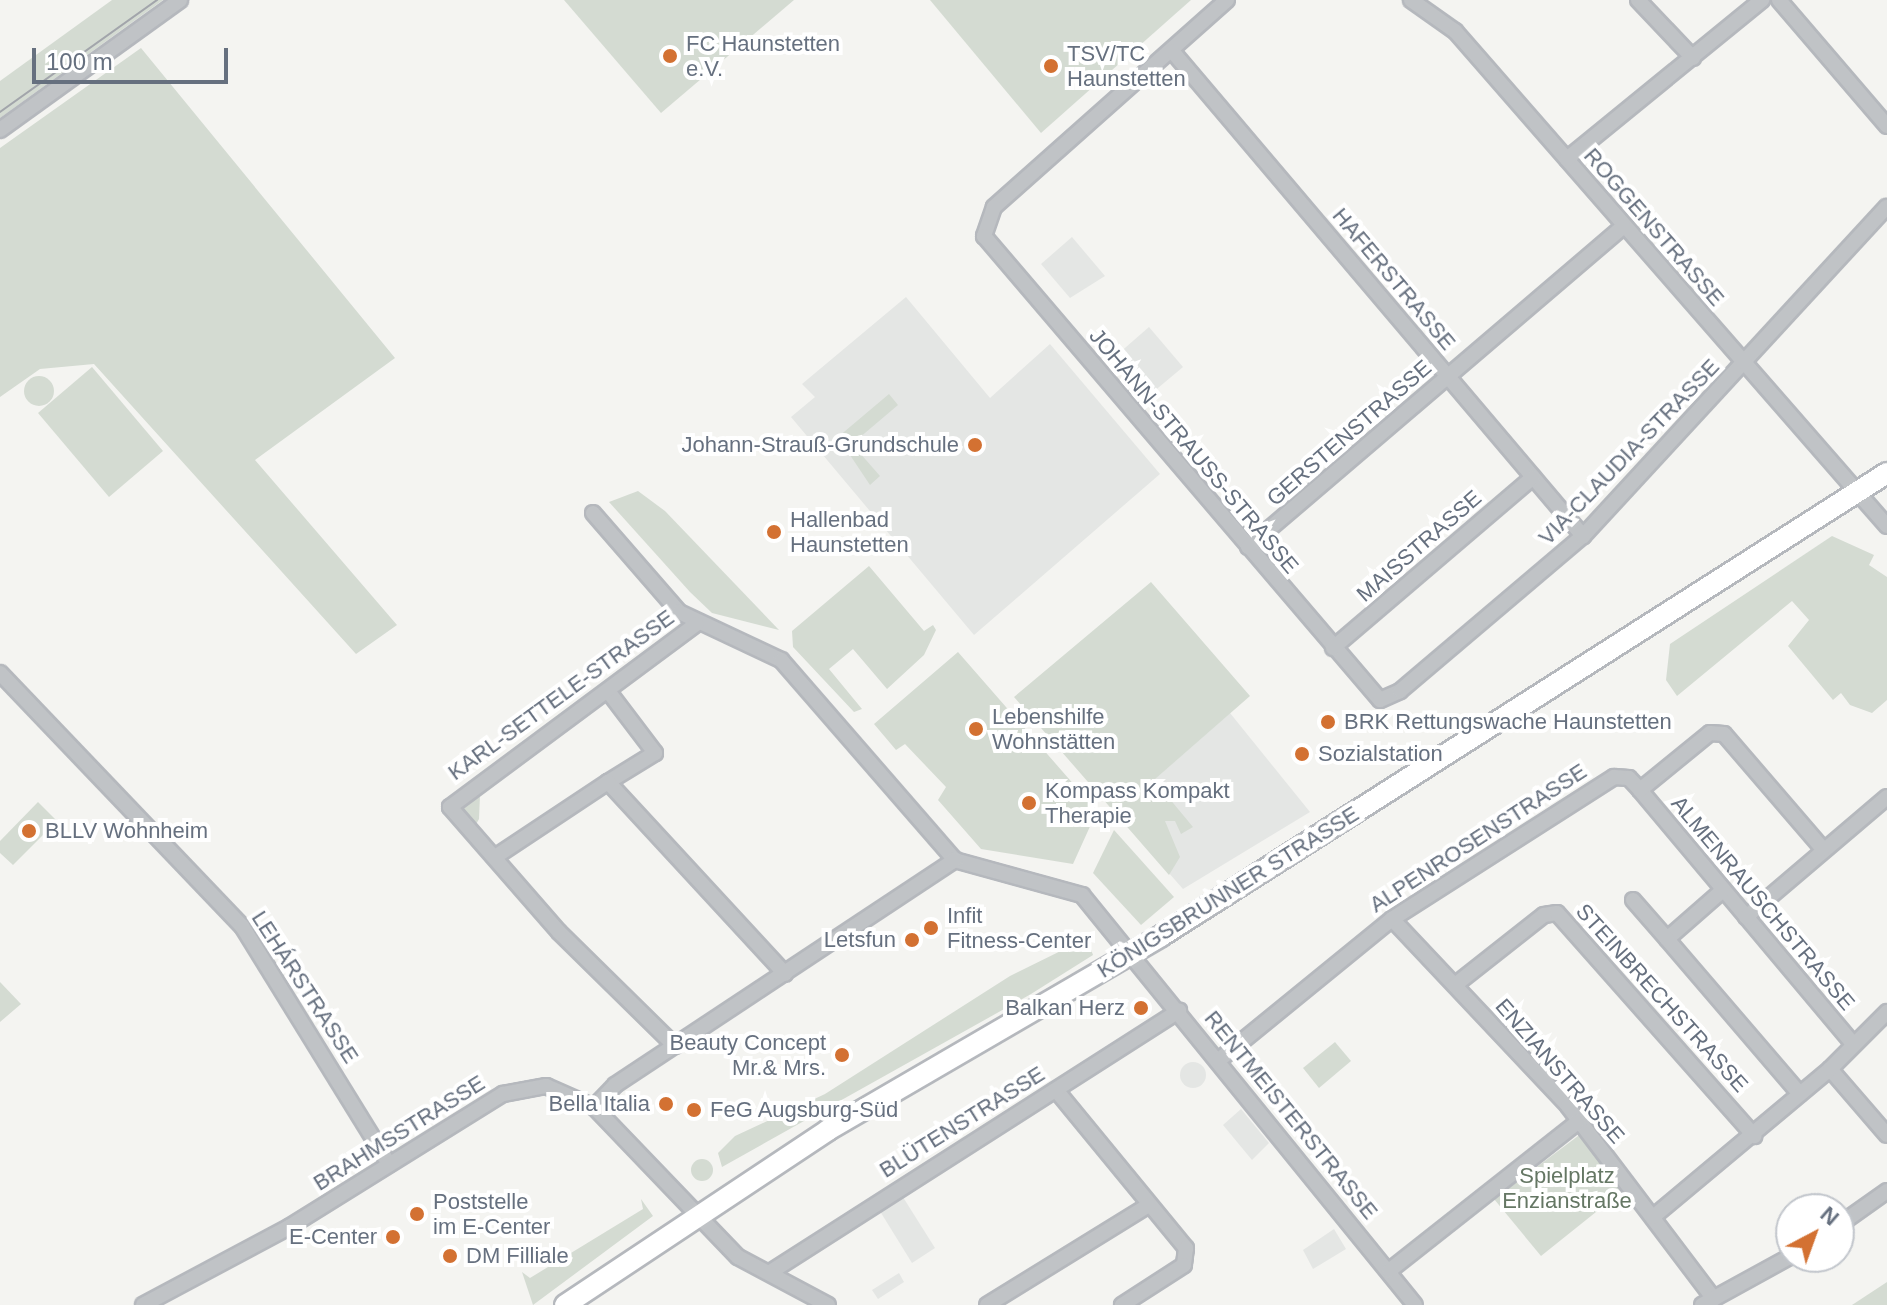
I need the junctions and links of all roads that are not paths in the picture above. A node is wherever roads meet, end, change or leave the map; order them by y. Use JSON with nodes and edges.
{"nodes":[{"id":1,"x":180,"y":0,"type":"edge"},
{"id":2,"x":1227,"y":0,"type":"edge"},
{"id":3,"x":1411,"y":0,"type":"edge"},
{"id":4,"x":1638,"y":0,"type":"edge"},
{"id":5,"x":1762,"y":0,"type":"edge"},
{"id":6,"x":1779,"y":0,"type":"edge"},
{"id":7,"x":1436,"y":6,"type":"edge"},
{"id":8,"x":1172,"y":51,"type":"junction"},
{"id":9,"x":1693,"y":58,"type":"junction"},
{"id":10,"x":1887,"y":126,"type":"edge"},
{"id":11,"x":0,"y":130,"type":"edge"},
{"id":12,"x":1567,"y":159,"type":"junction"},
{"id":13,"x":1887,"y":207,"type":"edge"},
{"id":14,"x":1624,"y":226,"type":"junction"},
{"id":15,"x":1744,"y":365,"type":"junction"},
{"id":16,"x":1448,"y":377,"type":"junction"},
{"id":17,"x":1887,"y":473,"type":"edge"},
{"id":18,"x":1533,"y":477,"type":"junction"},
{"id":19,"x":1856,"y":493,"type":"junction"},
{"id":20,"x":593,"y":513,"type":"dead end"},
{"id":21,"x":1887,"y":526,"type":"edge"},
{"id":22,"x":1583,"y":536,"type":"junction"},
{"id":23,"x":1248,"y":547,"type":"junction"},
{"id":24,"x":696,"y":624,"type":"junction"},
{"id":25,"x":1333,"y":648,"type":"junction"},
{"id":26,"x":0,"y":673,"type":"edge"},
{"id":27,"x":608,"y":691,"type":"junction"},
{"id":28,"x":1380,"y":700,"type":"joint"},
{"id":29,"x":608,"y":782,"type":"junction"},
{"id":30,"x":1640,"y":790,"type":"junction"},
{"id":31,"x":1887,"y":797,"type":"edge"},
{"id":32,"x":1823,"y":849,"type":"junction"},
{"id":33,"x":495,"y":857,"type":"junction"},
{"id":34,"x":955,"y":860,"type":"junction"},
{"id":35,"x":1723,"y":890,"type":"junction"},
{"id":36,"x":1633,"y":900,"type":"dead end"},
{"id":37,"x":1746,"y":917,"type":"junction"},
{"id":38,"x":1392,"y":919,"type":"junction"},
{"id":39,"x":1667,"y":939,"type":"junction"},
{"id":40,"x":1131,"y":954,"type":"junction"},
{"id":41,"x":785,"y":974,"type":"junction"},
{"id":42,"x":1455,"y":985,"type":"junction"},
{"id":43,"x":1179,"y":1011,"type":"junction"},
{"id":44,"x":1887,"y":1012,"type":"edge"},
{"id":45,"x":1852,"y":1043,"type":"junction"},
{"id":46,"x":675,"y":1046,"type":"junction"},
{"id":47,"x":1219,"y":1060,"type":"junction"},
{"id":48,"x":1830,"y":1069,"type":"junction"},
{"id":49,"x":1056,"y":1090,"type":"junction"},
{"id":50,"x":1800,"y":1094,"type":"junction"},
{"id":51,"x":594,"y":1107,"type":"junction"},
{"id":52,"x":1579,"y":1121,"type":"junction"},
{"id":53,"x":1887,"y":1135,"type":"edge"},
{"id":54,"x":1754,"y":1136,"type":"junction"},
{"id":55,"x":389,"y":1164,"type":"junction"},
{"id":56,"x":1887,"y":1191,"type":"edge"},
{"id":57,"x":1149,"y":1205,"type":"junction"},
{"id":58,"x":1855,"y":1214,"type":"edge"},
{"id":59,"x":698,"y":1215,"type":"junction"},
{"id":60,"x":1653,"y":1217,"type":"junction"},
{"id":61,"x":1775,"y":1265,"type":"edge"},
{"id":62,"x":1389,"y":1271,"type":"junction"},
{"id":63,"x":769,"y":1273,"type":"junction"},
{"id":64,"x":1708,"y":1302,"type":"edge"},
{"id":65,"x":143,"y":1305,"type":"edge"},
{"id":66,"x":565,"y":1305,"type":"edge"},
{"id":67,"x":828,"y":1305,"type":"edge"},
{"id":68,"x":987,"y":1305,"type":"edge"},
{"id":69,"x":1122,"y":1305,"type":"edge"},
{"id":70,"x":1415,"y":1305,"type":"edge"}],
"edges":[{"from":1,"to":11,"type":"street"},
{"from":2,"to":8,"type":"street"},
{"from":3,"to":7,"type":"street","name":"ROGGENSTRASSE"},
{"from":4,"to":9,"type":"street"},
{"from":5,"to":9,"type":"street"},
{"from":6,"to":10,"type":"street"},
{"from":7,"to":12,"type":"street","name":"ROGGENSTRASSE"},
{"from":8,"to":16,"type":"street","name":"HAFERSTRASSE"},
{"from":8,"to":23,"type":"street","name":"JOHANN-STRAUSS-STRASSE"},
{"from":9,"to":12,"type":"street"},
{"from":12,"to":14,"type":"street","name":"ROGGENSTRASSE"},
{"from":13,"to":15,"type":"street","name":"VIA-CLAUDIA-STRASSE"},
{"from":14,"to":15,"type":"street","name":"ROGGENSTRASSE"},
{"from":14,"to":16,"type":"street","name":"GERSTENSTRASSE"},
{"from":15,"to":19,"type":"street","name":"ROGGENSTRASSE"},
{"from":15,"to":22,"type":"street","name":"VIA-CLAUDIA-STRASSE"},
{"from":16,"to":18,"type":"street","name":"HAFERSTRASSE"},
{"from":16,"to":23,"type":"street","name":"GERSTENSTRASSE"},
{"from":17,"to":19,"type":"main road","name":"KÖNIGSBRUNNER STRASSE"},
{"from":18,"to":22,"type":"street","name":"HAFERSTRASSE"},
{"from":18,"to":25,"type":"street","name":"MAISSTRASSE"},
{"from":19,"to":21,"type":"street","name":"ROGGENSTRASSE"},
{"from":19,"to":40,"type":"main road","name":"KÖNIGSBRUNNER STRASSE"},
{"from":20,"to":24,"type":"street"},
{"from":22,"to":28,"type":"street","name":"VIA-CLAUDIA-STRASSE"},
{"from":23,"to":25,"type":"street","name":"JOHANN-STRAUSS-STRASSE"},
{"from":24,"to":27,"type":"street","name":"KARL-SETTELE-STRASSE"},
{"from":24,"to":34,"type":"street"},
{"from":25,"to":28,"type":"street","name":"JOHANN-STRAUSS-STRASSE"},
{"from":26,"to":55,"type":"street","name":"LEHÁRSTRASSE"},
{"from":27,"to":29,"type":"street"},
{"from":27,"to":33,"type":"street","name":"KARL-SETTELE-STRASSE"},
{"from":29,"to":33,"type":"street"},
{"from":29,"to":41,"type":"street"},
{"from":30,"to":32,"type":"street"},
{"from":30,"to":35,"type":"street","name":"ALMENRAUSCHSTRASSE"},
{"from":30,"to":38,"type":"street","name":"ALPENROSENSTRASSE"},
{"from":31,"to":32,"type":"street"},
{"from":32,"to":37,"type":"street"},
{"from":33,"to":46,"type":"street"},
{"from":34,"to":40,"type":"street","name":"RENTMEISTERSTRASSE"},
{"from":34,"to":41,"type":"street"},
{"from":35,"to":37,"type":"street","name":"ALMENRAUSCHSTRASSE"},
{"from":35,"to":39,"type":"street"},
{"from":36,"to":39,"type":"street"},
{"from":37,"to":45,"type":"street","name":"ALMENRAUSCHSTRASSE"},
{"from":38,"to":42,"type":"street","name":"ENZIANSTRASSE"},
{"from":38,"to":47,"type":"street","name":"ALPENROSENSTRASSE"},
{"from":39,"to":50,"type":"street"},
{"from":40,"to":43,"type":"street","name":"RENTMEISTERSTRASSE"},
{"from":40,"to":59,"type":"main road","name":"KÖNIGSBRUNNER STRASSE"},
{"from":41,"to":46,"type":"street"},
{"from":42,"to":52,"type":"street","name":"ENZIANSTRASSE"},
{"from":42,"to":54,"type":"street","name":"STEINBRECHSTRASSE"},
{"from":43,"to":47,"type":"street","name":"RENTMEISTERSTRASSE"},
{"from":43,"to":49,"type":"street","name":"BLÜTENSTRASSE"},
{"from":44,"to":45,"type":"street"},
{"from":45,"to":48,"type":"street"},
{"from":46,"to":51,"type":"street"},
{"from":47,"to":62,"type":"street","name":"RENTMEISTERSTRASSE"},
{"from":48,"to":50,"type":"street"},
{"from":48,"to":53,"type":"street"},
{"from":49,"to":57,"type":"street"},
{"from":49,"to":63,"type":"street","name":"BLÜTENSTRASSE"},
{"from":50,"to":54,"type":"street"},
{"from":51,"to":55,"type":"street","name":"BRAHMSSTRASSE"},
{"from":51,"to":59,"type":"street","name":"BRAHMSSTRASSE"},
{"from":52,"to":60,"type":"street","name":"ENZIANSTRASSE"},
{"from":52,"to":62,"type":"street"},
{"from":54,"to":60,"type":"street"},
{"from":55,"to":65,"type":"street","name":"BRAHMSSTRASSE"},
{"from":56,"to":58,"type":"street"},
{"from":57,"to":68,"type":"street"},
{"from":57,"to":69,"type":"street"},
{"from":59,"to":63,"type":"street","name":"BRAHMSSTRASSE"},
{"from":59,"to":66,"type":"main road","name":"KÖNIGSBRUNNER STRASSE"},
{"from":60,"to":64,"type":"street","name":"ENZIANSTRASSE"},
{"from":61,"to":64,"type":"street"},
{"from":62,"to":70,"type":"street","name":"RENTMEISTERSTRASSE"},
{"from":63,"to":67,"type":"street","name":"BRAHMSSTRASSE"}]}
